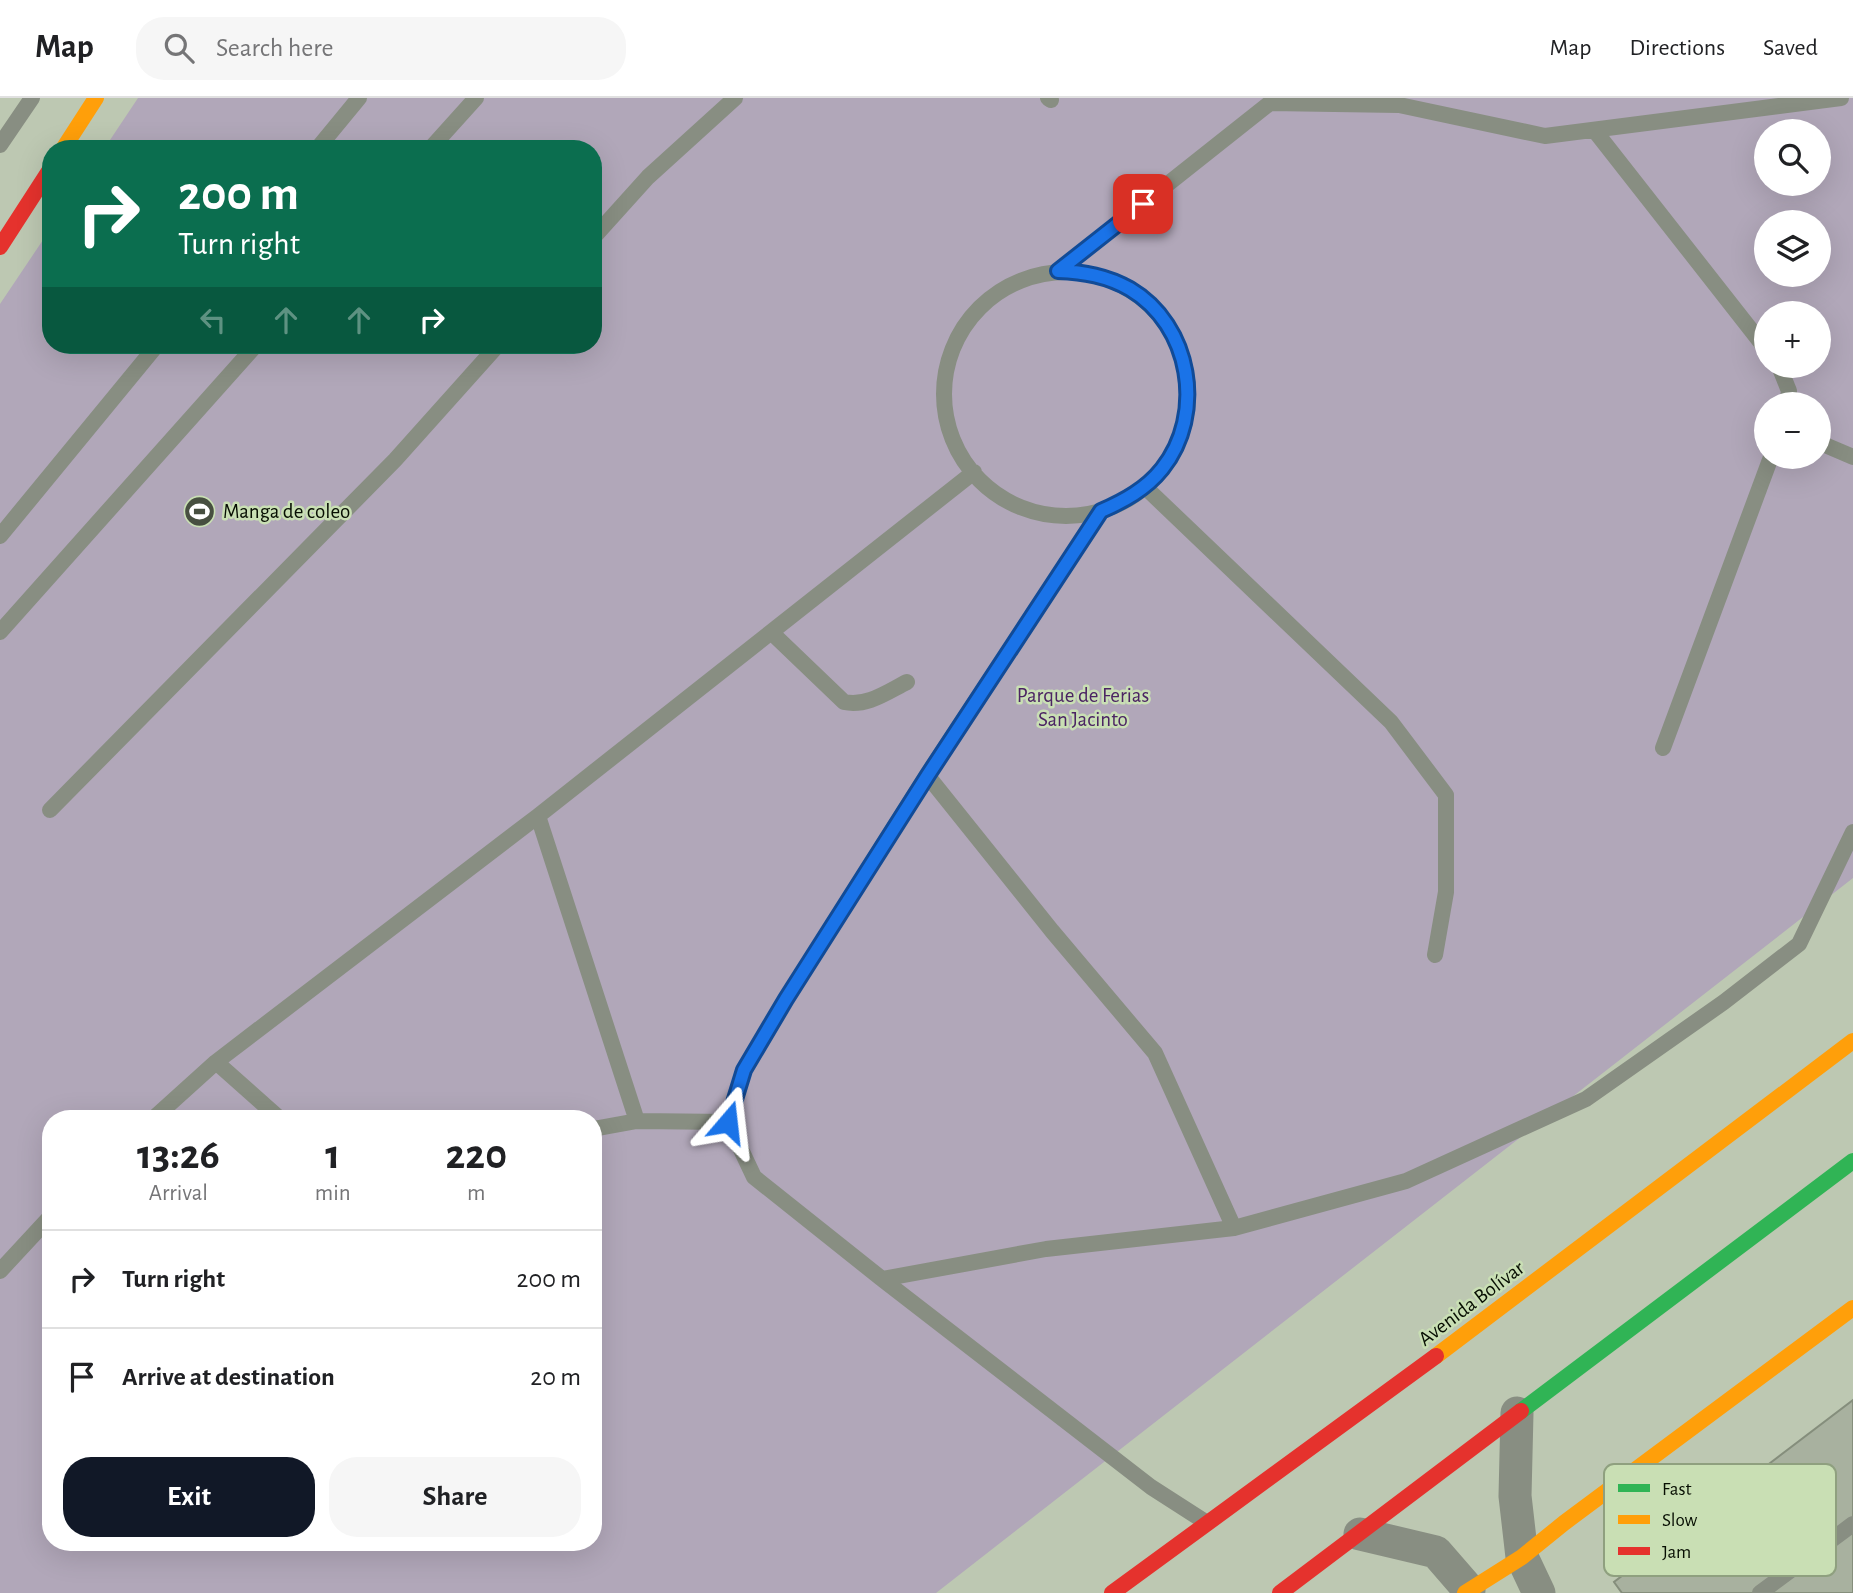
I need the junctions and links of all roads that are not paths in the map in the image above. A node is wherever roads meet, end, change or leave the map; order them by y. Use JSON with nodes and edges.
{"nodes":[{"id":1,"x":32,"y":98,"type":"edge"},
{"id":2,"x":96,"y":98,"type":"edge"},
{"id":3,"x":359,"y":98,"type":"edge"},
{"id":4,"x":475,"y":98,"type":"edge"},
{"id":5,"x":736,"y":98,"type":"edge"},
{"id":6,"x":1841,"y":98,"type":"edge"},
{"id":7,"x":1274,"y":101,"type":"edge"},
{"id":8,"x":1595,"y":131,"type":"junction"},
{"id":9,"x":69,"y":140,"type":"edge"},
{"id":10,"x":324,"y":140,"type":"edge"},
{"id":11,"x":438,"y":140,"type":"edge"},
{"id":12,"x":0,"y":145,"type":"edge"},
{"id":13,"x":42,"y":182,"type":"edge"},
{"id":14,"x":602,"y":229,"type":"edge"},
{"id":15,"x":0,"y":247,"type":"edge"},
{"id":16,"x":1058,"y":271,"type":"junction"},
{"id":17,"x":1754,"y":334,"type":"edge"},
{"id":18,"x":150,"y":354,"type":"edge"},
{"id":19,"x":248,"y":354,"type":"edge"},
{"id":20,"x":490,"y":354,"type":"edge"},
{"id":21,"x":1831,"y":448,"type":"edge"},
{"id":22,"x":1853,"y":457,"type":"edge"},
{"id":23,"x":1767,"y":469,"type":"edge"},
{"id":24,"x":974,"y":472,"type":"junction"},
{"id":25,"x":1145,"y":487,"type":"junction"},
{"id":26,"x":1101,"y":511,"type":"junction"},
{"id":27,"x":0,"y":536,"type":"edge"},
{"id":28,"x":0,"y":632,"type":"edge"},
{"id":29,"x":772,"y":633,"type":"junction"},
{"id":30,"x":908,"y":682,"type":"dead end"},
{"id":31,"x":1663,"y":748,"type":"dead end"},
{"id":32,"x":928,"y":775,"type":"junction"},
{"id":33,"x":50,"y":810,"type":"dead end"},
{"id":34,"x":538,"y":816,"type":"junction"},
{"id":35,"x":1853,"y":832,"type":"edge"},
{"id":36,"x":1435,"y":955,"type":"dead end"},
{"id":37,"x":1853,"y":1041,"type":"edge"},
{"id":38,"x":216,"y":1062,"type":"junction"},
{"id":39,"x":163,"y":1110,"type":"edge"},
{"id":40,"x":270,"y":1110,"type":"edge"},
{"id":41,"x":638,"y":1121,"type":"junction"},
{"id":42,"x":728,"y":1122,"type":"junction"},
{"id":43,"x":602,"y":1127,"type":"edge"},
{"id":44,"x":1853,"y":1161,"type":"edge"},
{"id":45,"x":42,"y":1226,"type":"edge"},
{"id":46,"x":1234,"y":1228,"type":"junction"},
{"id":47,"x":0,"y":1271,"type":"edge"},
{"id":48,"x":882,"y":1279,"type":"junction"},
{"id":49,"x":1853,"y":1308,"type":"edge"},
{"id":50,"x":1517,"y":1413,"type":"junction"},
{"id":51,"x":1643,"y":1464,"type":"edge"},
{"id":52,"x":1604,"y":1493,"type":"edge"},
{"id":53,"x":1207,"y":1523,"type":"junction"},
{"id":54,"x":1853,"y":1524,"type":"edge"},
{"id":55,"x":1360,"y":1534,"type":"junction"},
{"id":56,"x":1836,"y":1537,"type":"edge"},
{"id":57,"x":1522,"y":1558,"type":"junction"},
{"id":58,"x":1783,"y":1576,"type":"edge"},
{"id":59,"x":1469,"y":1592,"type":"edge"},
{"id":60,"x":1112,"y":1593,"type":"edge"},
{"id":61,"x":1280,"y":1593,"type":"edge"},
{"id":62,"x":1539,"y":1593,"type":"edge"},
{"id":63,"x":1760,"y":1593,"type":"edge"}],
"edges":[{"from":1,"to":12,"type":"lane"},
{"from":2,"to":9,"type":"main road"},
{"from":3,"to":10,"type":"lane"},
{"from":4,"to":11,"type":"lane"},
{"from":5,"to":14,"type":"lane"},
{"from":6,"to":8,"type":"lane"},
{"from":7,"to":8,"type":"lane"},
{"from":7,"to":16,"type":"lane"},
{"from":8,"to":17,"type":"lane"},
{"from":13,"to":15,"type":"main road"},
{"from":16,"to":24,"type":"lane"},
{"from":16,"to":25,"type":"lane"},
{"from":18,"to":27,"type":"lane"},
{"from":19,"to":28,"type":"lane"},
{"from":20,"to":33,"type":"lane"},
{"from":21,"to":22,"type":"lane"},
{"from":23,"to":31,"type":"lane"},
{"from":24,"to":26,"type":"lane"},
{"from":24,"to":29,"type":"lane"},
{"from":25,"to":26,"type":"lane"},
{"from":25,"to":36,"type":"lane"},
{"from":26,"to":32,"type":"lane"},
{"from":29,"to":30,"type":"lane"},
{"from":29,"to":34,"type":"lane"},
{"from":32,"to":42,"type":"lane"},
{"from":32,"to":46,"type":"lane"},
{"from":34,"to":38,"type":"lane"},
{"from":34,"to":41,"type":"lane"},
{"from":35,"to":46,"type":"lane"},
{"from":37,"to":53,"type":"main road","name":"Avenida Bolívar"},
{"from":38,"to":39,"type":"lane"},
{"from":38,"to":40,"type":"lane"},
{"from":41,"to":42,"type":"lane"},
{"from":41,"to":43,"type":"lane"},
{"from":42,"to":48,"type":"lane"},
{"from":44,"to":50,"type":"main road"},
{"from":45,"to":47,"type":"lane"},
{"from":46,"to":48,"type":"lane"},
{"from":48,"to":53,"type":"lane"},
{"from":49,"to":51,"type":"main road"},
{"from":50,"to":55,"type":"main road"},
{"from":50,"to":57,"type":"street"},
{"from":52,"to":57,"type":"main road"},
{"from":53,"to":60,"type":"main road","name":"Avenida Bolívar"},
{"from":54,"to":56,"type":"lane"},
{"from":55,"to":59,"type":"street"},
{"from":55,"to":61,"type":"main road"},
{"from":57,"to":59,"type":"main road"},
{"from":57,"to":62,"type":"street"},
{"from":58,"to":63,"type":"lane"}]}
